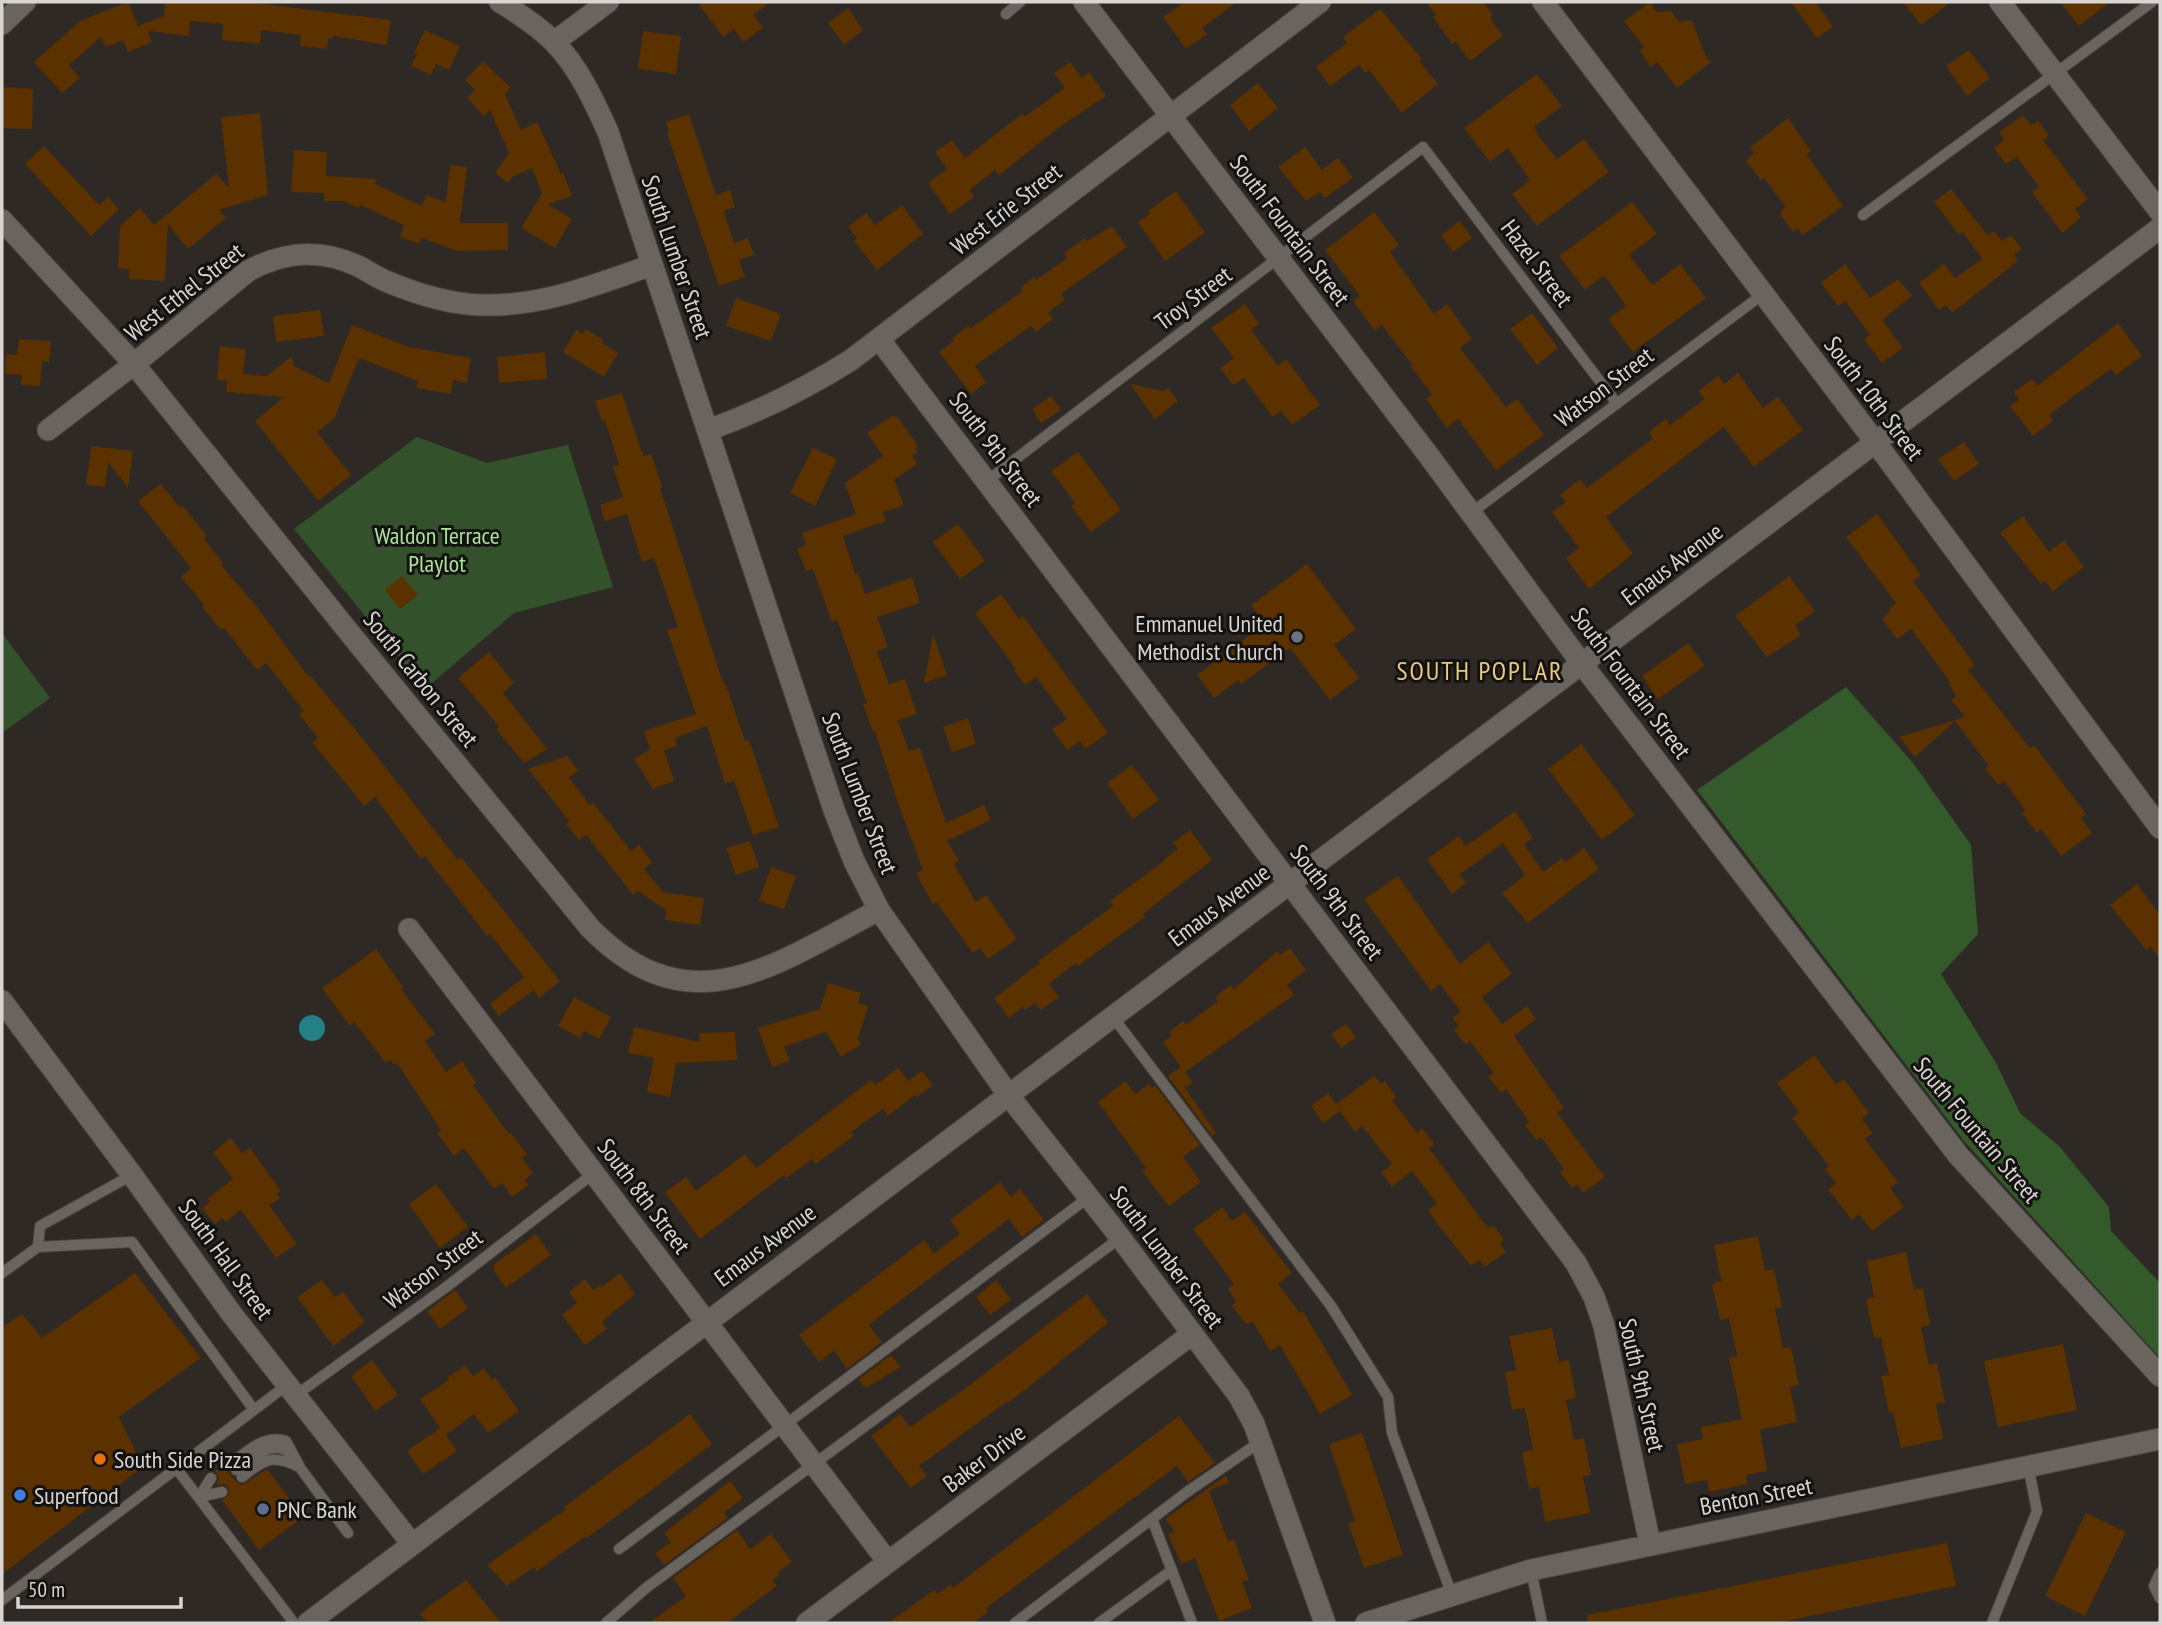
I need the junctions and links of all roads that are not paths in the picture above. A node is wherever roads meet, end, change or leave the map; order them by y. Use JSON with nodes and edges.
{"nodes":[{"id":1,"x":25,"y":2,"type":"edge"},
{"id":2,"x":499,"y":2,"type":"edge"},
{"id":3,"x":608,"y":2,"type":"edge"},
{"id":4,"x":1020,"y":2,"type":"edge"},
{"id":5,"x":1084,"y":2,"type":"edge"},
{"id":6,"x":1320,"y":2,"type":"edge"},
{"id":7,"x":1543,"y":2,"type":"edge"},
{"id":8,"x":2000,"y":2,"type":"edge"},
{"id":9,"x":2152,"y":2,"type":"edge"},
{"id":10,"x":1006,"y":13,"type":"dead end"},
{"id":11,"x":2,"y":24,"type":"edge"},
{"id":12,"x":554,"y":42,"type":"junction"},
{"id":13,"x":2055,"y":73,"type":"junction"},
{"id":14,"x":1171,"y":115,"type":"junction"},
{"id":15,"x":1423,"y":147,"type":"joint"},
{"id":16,"x":2160,"y":212,"type":"edge"},
{"id":17,"x":1863,"y":215,"type":"dead end"},
{"id":18,"x":2,"y":220,"type":"edge"},
{"id":19,"x":2160,"y":228,"type":"edge"},
{"id":20,"x":1278,"y":260,"type":"junction"},
{"id":21,"x":652,"y":265,"type":"junction"},
{"id":22,"x":1763,"y":294,"type":"junction"},
{"id":23,"x":879,"y":339,"type":"junction"},
{"id":24,"x":134,"y":365,"type":"junction"},
{"id":25,"x":1617,"y":404,"type":"junction"},
{"id":26,"x":48,"y":430,"type":"dead end"},
{"id":27,"x":708,"y":430,"type":"junction"},
{"id":28,"x":1876,"y":443,"type":"junction"},
{"id":29,"x":987,"y":481,"type":"junction"},
{"id":30,"x":1471,"y":513,"type":"junction"},
{"id":31,"x":1582,"y":664,"type":"junction"},
{"id":32,"x":2160,"y":828,"type":"edge"},
{"id":33,"x":1290,"y":884,"type":"junction"},
{"id":34,"x":879,"y":910,"type":"junction"},
{"id":35,"x":409,"y":929,"type":"dead end"},
{"id":36,"x":2,"y":1001,"type":"edge"},
{"id":37,"x":1113,"y":1017,"type":"junction"},
{"id":38,"x":1009,"y":1096,"type":"junction"},
{"id":39,"x":594,"y":1173,"type":"junction"},
{"id":40,"x":132,"y":1175,"type":"junction"},
{"id":41,"x":1089,"y":1197,"type":"junction"},
{"id":42,"x":1120,"y":1238,"type":"junction"},
{"id":43,"x":38,"y":1247,"type":"junction"},
{"id":44,"x":2,"y":1273,"type":"edge"},
{"id":45,"x":707,"y":1322,"type":"junction"},
{"id":46,"x":1192,"y":1334,"type":"junction"},
{"id":47,"x":2160,"y":1376,"type":"edge"},
{"id":48,"x":291,"y":1390,"type":"junction"},
{"id":49,"x":254,"y":1410,"type":"junction"},
{"id":50,"x":785,"y":1425,"type":"junction"},
{"id":51,"x":2160,"y":1439,"type":"edge"},
{"id":52,"x":1260,"y":1442,"type":"junction"},
{"id":53,"x":814,"y":1464,"type":"junction"},
{"id":54,"x":2028,"y":1465,"type":"junction"},
{"id":55,"x":176,"y":1468,"type":"junction"},
{"id":56,"x":301,"y":1469,"type":"junction"},
{"id":57,"x":199,"y":1497,"type":"junction"},
{"id":58,"x":1152,"y":1519,"type":"junction"},
{"id":59,"x":348,"y":1533,"type":"dead end"},
{"id":60,"x":412,"y":1544,"type":"junction"},
{"id":61,"x":1650,"y":1545,"type":"junction"},
{"id":62,"x":619,"y":1549,"type":"dead end"},
{"id":63,"x":888,"y":1562,"type":"junction"},
{"id":64,"x":1172,"y":1570,"type":"junction"},
{"id":65,"x":1531,"y":1570,"type":"junction"},
{"id":66,"x":2160,"y":1573,"type":"edge"},
{"id":67,"x":1452,"y":1595,"type":"junction"},
{"id":68,"x":2160,"y":1598,"type":"edge"},
{"id":69,"x":2,"y":1600,"type":"edge"},
{"id":70,"x":294,"y":1623,"type":"edge"},
{"id":71,"x":307,"y":1623,"type":"edge"},
{"id":72,"x":606,"y":1623,"type":"edge"},
{"id":73,"x":807,"y":1623,"type":"edge"},
{"id":74,"x":1015,"y":1623,"type":"edge"},
{"id":75,"x":1099,"y":1623,"type":"edge"},
{"id":76,"x":1192,"y":1623,"type":"edge"},
{"id":77,"x":1325,"y":1623,"type":"edge"},
{"id":78,"x":1366,"y":1623,"type":"edge"},
{"id":79,"x":1542,"y":1623,"type":"edge"},
{"id":80,"x":1992,"y":1623,"type":"edge"}],
"edges":[{"from":1,"to":11,"type":"street"},
{"from":2,"to":12,"type":"street","name":"South Lumber Street"},
{"from":3,"to":12,"type":"street"},
{"from":4,"to":10,"type":"lane"},
{"from":5,"to":14,"type":"street","name":"South Fountain Street"},
{"from":6,"to":14,"type":"street","name":"West Erie Street"},
{"from":7,"to":22,"type":"street","name":"South 10th Street"},
{"from":8,"to":13,"type":"street"},
{"from":9,"to":13,"type":"lane"},
{"from":12,"to":21,"type":"street","name":"South Lumber Street"},
{"from":13,"to":16,"type":"street"},
{"from":13,"to":17,"type":"lane"},
{"from":14,"to":20,"type":"street","name":"South Fountain Street"},
{"from":14,"to":23,"type":"street","name":"West Erie Street"},
{"from":15,"to":20,"type":"lane","name":"Troy Street"},
{"from":15,"to":25,"type":"lane","name":"Hazel Street"},
{"from":18,"to":24,"type":"street","name":"South Carbon Street"},
{"from":19,"to":28,"type":"street","name":"Emaus Avenue"},
{"from":20,"to":29,"type":"lane","name":"Troy Street"},
{"from":20,"to":30,"type":"street","name":"South Fountain Street"},
{"from":21,"to":24,"type":"street","name":"West Ethel Street"},
{"from":21,"to":27,"type":"street","name":"South Lumber Street"},
{"from":22,"to":25,"type":"lane","name":"Watson Street"},
{"from":22,"to":28,"type":"street","name":"South 10th Street"},
{"from":23,"to":27,"type":"street","name":"West Erie Street"},
{"from":23,"to":29,"type":"street","name":"South 9th Street"},
{"from":24,"to":26,"type":"street","name":"West Ethel Street"},
{"from":24,"to":34,"type":"street","name":"South Carbon Street"},
{"from":25,"to":30,"type":"lane","name":"Watson Street"},
{"from":27,"to":34,"type":"street","name":"South Lumber Street"},
{"from":28,"to":31,"type":"street","name":"Emaus Avenue"},
{"from":28,"to":32,"type":"street","name":"South 10th Street"},
{"from":29,"to":33,"type":"street","name":"South 9th Street"},
{"from":30,"to":31,"type":"street","name":"South Fountain Street"},
{"from":31,"to":33,"type":"street","name":"Emaus Avenue"},
{"from":31,"to":47,"type":"street","name":"South Fountain Street"},
{"from":33,"to":37,"type":"street","name":"Emaus Avenue"},
{"from":33,"to":61,"type":"street","name":"South 9th Street"},
{"from":34,"to":38,"type":"street","name":"South Lumber Street"},
{"from":35,"to":39,"type":"street","name":"South 8th Street"},
{"from":36,"to":40,"type":"street","name":"South Hall Street"},
{"from":37,"to":38,"type":"street","name":"Emaus Avenue"},
{"from":37,"to":67,"type":"lane"},
{"from":38,"to":41,"type":"street","name":"South Lumber Street"},
{"from":38,"to":45,"type":"street","name":"Emaus Avenue"},
{"from":39,"to":45,"type":"street","name":"South 8th Street"},
{"from":39,"to":48,"type":"lane","name":"Watson Street"},
{"from":40,"to":43,"type":"lane"},
{"from":40,"to":48,"type":"street","name":"South Hall Street"},
{"from":41,"to":42,"type":"street","name":"South Lumber Street"},
{"from":41,"to":50,"type":"lane"},
{"from":42,"to":46,"type":"street","name":"South Lumber Street"},
{"from":42,"to":53,"type":"lane"},
{"from":43,"to":44,"type":"lane"},
{"from":43,"to":49,"type":"lane"},
{"from":45,"to":50,"type":"street","name":"South 8th Street"},
{"from":45,"to":60,"type":"street","name":"Emaus Avenue"},
{"from":46,"to":52,"type":"street","name":"South Lumber Street"},
{"from":46,"to":63,"type":"street","name":"Baker Drive"},
{"from":48,"to":49,"type":"lane","name":"Watson Street"},
{"from":48,"to":60,"type":"street","name":"South Hall Street"},
{"from":49,"to":55,"type":"lane","name":"Watson Street"},
{"from":50,"to":53,"type":"street","name":"South 8th Street"},
{"from":50,"to":62,"type":"lane"},
{"from":51,"to":54,"type":"street","name":"Benton Street"},
{"from":52,"to":58,"type":"lane"},
{"from":52,"to":77,"type":"street","name":"South Lumber Street"},
{"from":53,"to":63,"type":"street","name":"South 8th Street"},
{"from":53,"to":72,"type":"lane"},
{"from":54,"to":61,"type":"street","name":"Benton Street"},
{"from":54,"to":80,"type":"lane"},
{"from":55,"to":57,"type":"lane"},
{"from":55,"to":69,"type":"lane","name":"Watson Street"},
{"from":56,"to":56,"type":"lane"},
{"from":56,"to":59,"type":"lane"},
{"from":57,"to":57,"type":"lane"},
{"from":57,"to":70,"type":"lane"},
{"from":58,"to":64,"type":"lane"},
{"from":58,"to":74,"type":"lane"},
{"from":60,"to":71,"type":"street","name":"Emaus Avenue"},
{"from":61,"to":65,"type":"street","name":"Benton Street"},
{"from":63,"to":73,"type":"street","name":"Baker Drive"},
{"from":64,"to":75,"type":"lane"},
{"from":64,"to":76,"type":"lane"},
{"from":65,"to":67,"type":"street","name":"Benton Street"},
{"from":65,"to":79,"type":"lane"},
{"from":66,"to":68,"type":"lane"},
{"from":67,"to":78,"type":"street","name":"Benton Street"}]}
